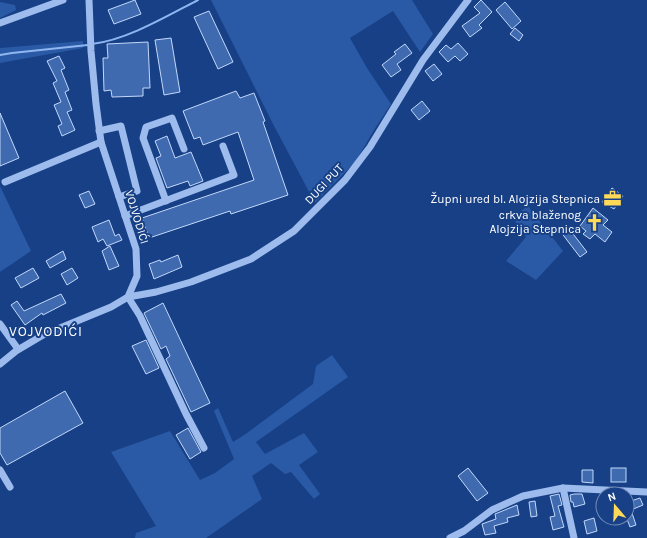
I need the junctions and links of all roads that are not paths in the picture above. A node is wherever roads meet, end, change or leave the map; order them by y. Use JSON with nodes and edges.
{"nodes":[{"id":1,"x":63,"y":0,"type":"edge"},
{"id":2,"x":89,"y":0,"type":"edge"},
{"id":3,"x":468,"y":0,"type":"edge"},
{"id":4,"x":0,"y":23,"type":"edge"},
{"id":5,"x":99,"y":131,"type":"junction"},
{"id":6,"x":101,"y":142,"type":"junction"},
{"id":7,"x":223,"y":146,"type":"dead end"},
{"id":8,"x":184,"y":149,"type":"dead end"},
{"id":9,"x":5,"y":182,"type":"dead end"},
{"id":10,"x":119,"y":197,"type":"junction"},
{"id":11,"x":166,"y":201,"type":"junction"},
{"id":12,"x":126,"y":216,"type":"junction"},
{"id":13,"x":128,"y":297,"type":"junction"},
{"id":14,"x":0,"y":324,"type":"edge"},
{"id":15,"x":18,"y":350,"type":"junction"},
{"id":16,"x":0,"y":364,"type":"edge"},
{"id":17,"x":204,"y":448,"type":"dead end"},
{"id":18,"x":0,"y":470,"type":"edge"},
{"id":19,"x":10,"y":487,"type":"dead end"},
{"id":20,"x":563,"y":488,"type":"junction"},
{"id":21,"x":647,"y":492,"type":"edge"},
{"id":22,"x":450,"y":538,"type":"edge"},
{"id":23,"x":574,"y":538,"type":"edge"}],
"edges":[{"from":1,"to":4,"type":"street"},
{"from":2,"to":5,"type":"street","name":"VOJVODIĆI"},
{"from":3,"to":13,"type":"street","name":"DUGI PUT"},
{"from":5,"to":6,"type":"street","name":"VOJVODIĆI"},
{"from":5,"to":10,"type":"street"},
{"from":6,"to":9,"type":"street"},
{"from":6,"to":10,"type":"street","name":"VOJVODIĆI"},
{"from":7,"to":11,"type":"street"},
{"from":8,"to":11,"type":"street"},
{"from":10,"to":12,"type":"street","name":"VOJVODIĆI"},
{"from":11,"to":12,"type":"street"},
{"from":12,"to":13,"type":"street","name":"VOJVODIĆI"},
{"from":13,"to":15,"type":"street"},
{"from":13,"to":17,"type":"street"},
{"from":14,"to":15,"type":"street"},
{"from":15,"to":16,"type":"street"},
{"from":18,"to":19,"type":"street"},
{"from":20,"to":21,"type":"street"},
{"from":20,"to":22,"type":"street"},
{"from":20,"to":23,"type":"street"}]}
